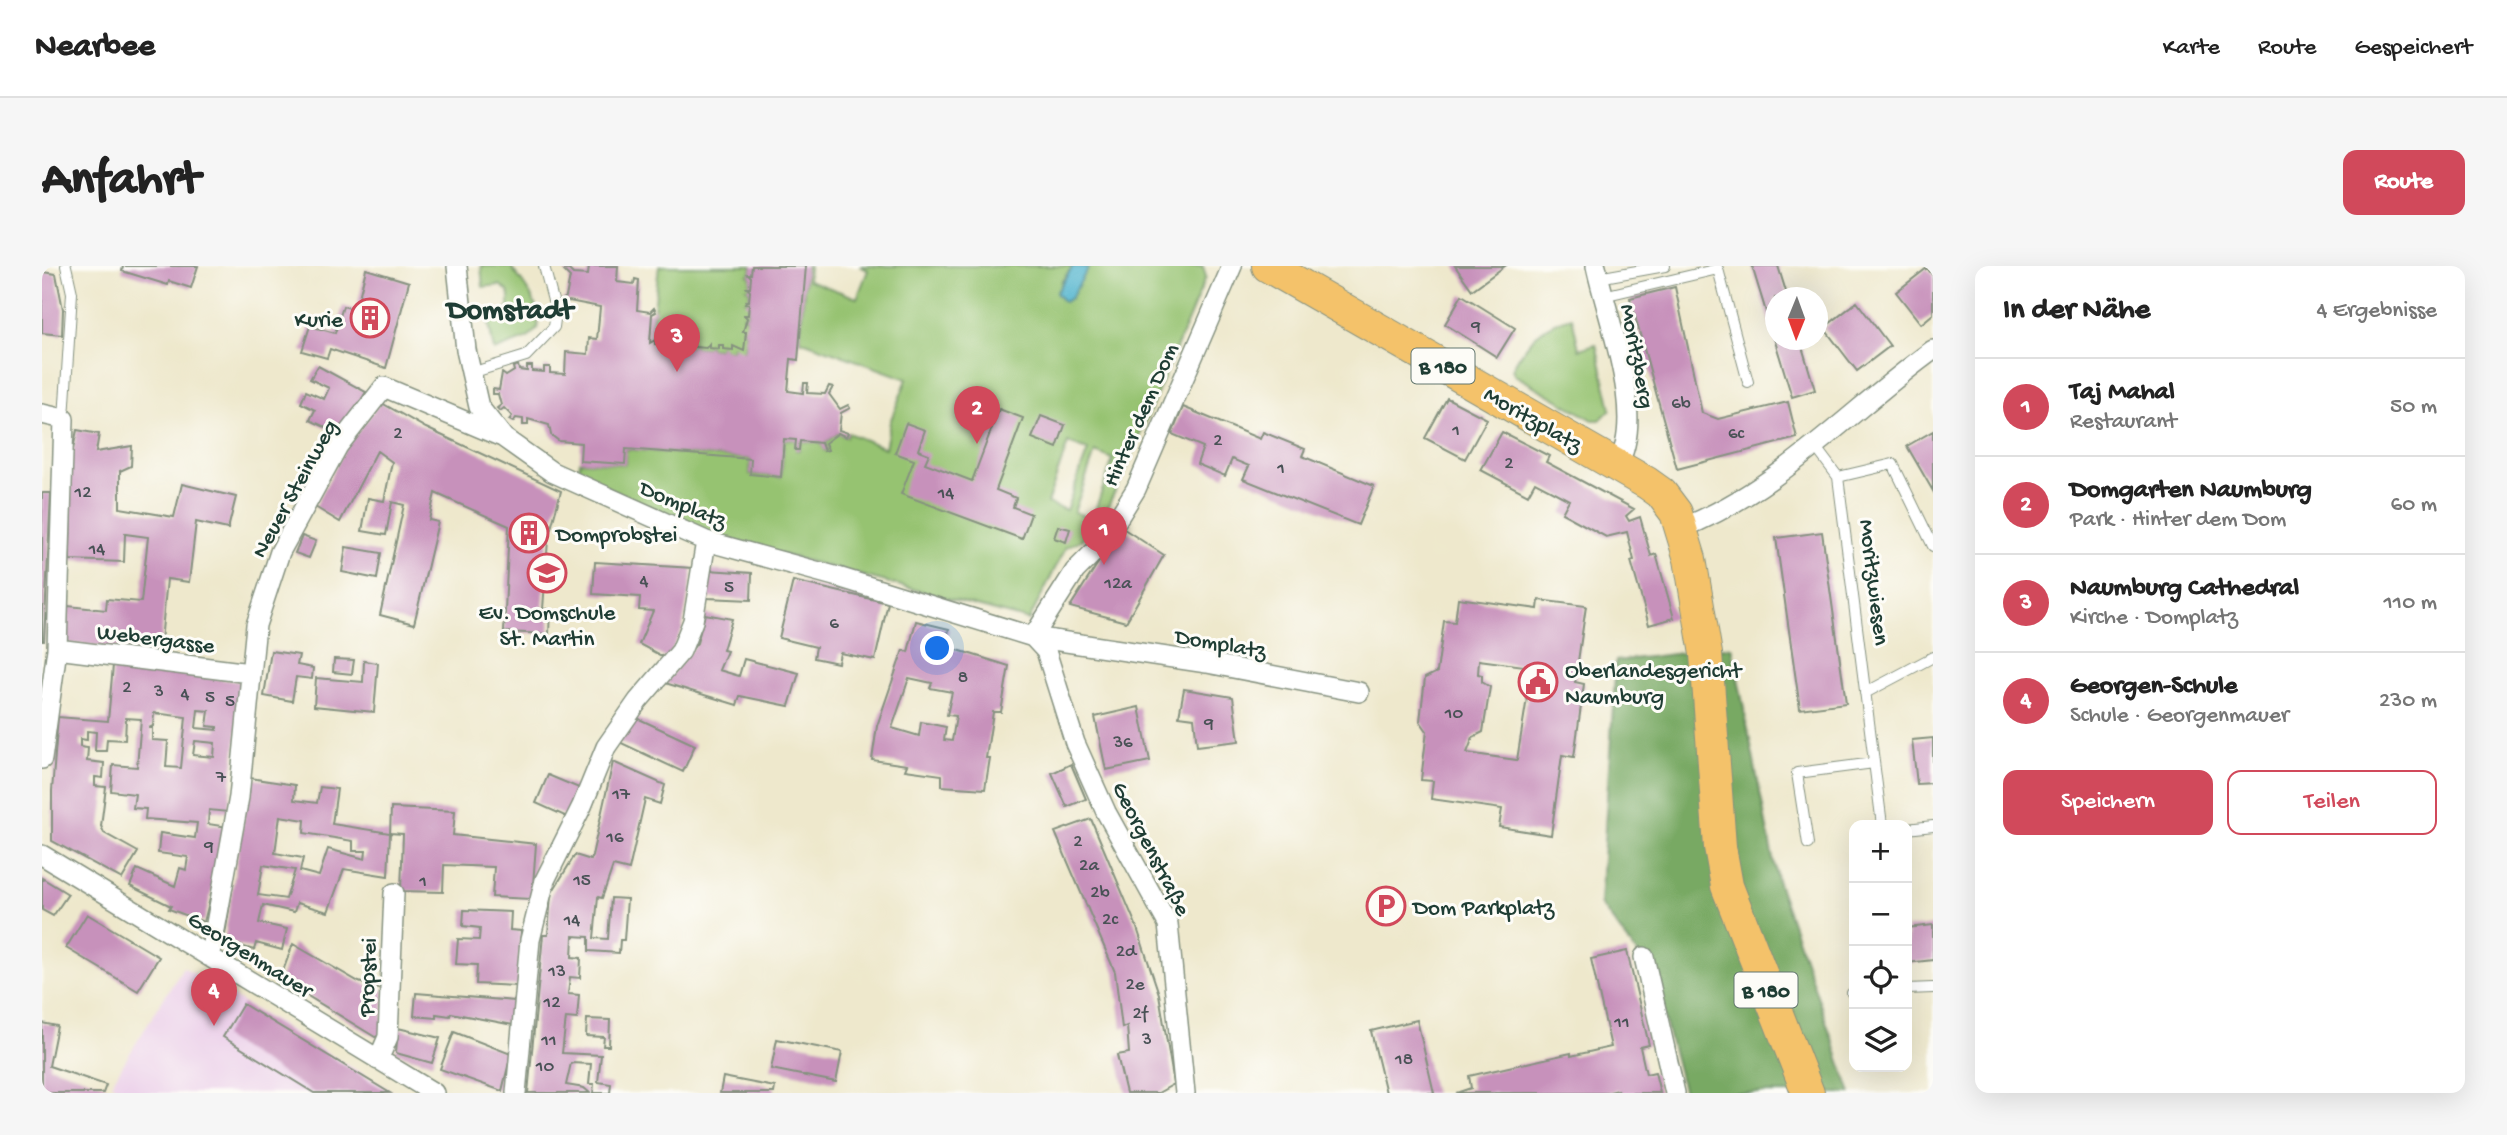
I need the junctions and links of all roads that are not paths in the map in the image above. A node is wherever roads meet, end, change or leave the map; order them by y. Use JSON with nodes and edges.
{"nodes":[{"id":1,"x":66,"y":266,"type":"edge"},
{"id":2,"x":457,"y":266,"type":"edge"},
{"id":3,"x":544,"y":266,"type":"edge"},
{"id":4,"x":1232,"y":266,"type":"edge"},
{"id":5,"x":1268,"y":266,"type":"edge"},
{"id":6,"x":1665,"y":266,"type":"edge"},
{"id":7,"x":1599,"y":280,"type":"edge"},
{"id":8,"x":1933,"y":350,"type":"edge"},
{"id":9,"x":471,"y":373,"type":"junction"},
{"id":10,"x":1748,"y":382,"type":"dead end"},
{"id":11,"x":42,"y":414,"type":"edge"},
{"id":12,"x":64,"y":419,"type":"junction"},
{"id":13,"x":504,"y":438,"type":"junction"},
{"id":14,"x":1814,"y":444,"type":"junction"},
{"id":15,"x":1617,"y":465,"type":"junction"},
{"id":16,"x":1838,"y":477,"type":"junction"},
{"id":17,"x":1682,"y":528,"type":"junction"},
{"id":18,"x":706,"y":541,"type":"junction"},
{"id":19,"x":1933,"y":546,"type":"edge"},
{"id":20,"x":1033,"y":637,"type":"junction"},
{"id":21,"x":57,"y":649,"type":"junction"},
{"id":22,"x":1933,"y":657,"type":"edge"},
{"id":23,"x":250,"y":673,"type":"junction"},
{"id":24,"x":1359,"y":692,"type":"dead end"},
{"id":25,"x":1865,"y":693,"type":"junction"},
{"id":26,"x":42,"y":759,"type":"edge"},
{"id":27,"x":1874,"y":763,"type":"junction"},
{"id":28,"x":1881,"y":820,"type":"edge"},
{"id":29,"x":1933,"y":827,"type":"edge"},
{"id":30,"x":1912,"y":828,"type":"edge"},
{"id":31,"x":1808,"y":844,"type":"dead end"},
{"id":32,"x":42,"y":855,"type":"edge"},
{"id":33,"x":394,"y":893,"type":"dead end"},
{"id":34,"x":210,"y":957,"type":"junction"},
{"id":35,"x":1644,"y":957,"type":"dead end"},
{"id":36,"x":1933,"y":988,"type":"edge"},
{"id":37,"x":1912,"y":989,"type":"edge"},
{"id":38,"x":378,"y":1060,"type":"junction"},
{"id":39,"x":433,"y":1093,"type":"edge"},
{"id":40,"x":516,"y":1093,"type":"edge"},
{"id":41,"x":1185,"y":1093,"type":"edge"},
{"id":42,"x":1675,"y":1093,"type":"edge"},
{"id":43,"x":1808,"y":1093,"type":"edge"}],
"edges":[{"from":1,"to":12,"type":"lane"},
{"from":2,"to":9,"type":"street","name":"Domplatz"},
{"from":3,"to":9,"type":"lane"},
{"from":4,"to":20,"type":"street","name":"Hinter dem Dom"},
{"from":5,"to":15,"type":"main road","name":"Moritzplatz","number":"B 180"},
{"from":6,"to":7,"type":"lane","name":"Moritzberg"},
{"from":7,"to":10,"type":"lane","name":"Moritzberg"},
{"from":7,"to":15,"type":"street","name":"Moritzberg"},
{"from":8,"to":14,"type":"street"},
{"from":9,"to":13,"type":"street","name":"Domplatz"},
{"from":11,"to":12,"type":"street"},
{"from":12,"to":21,"type":"street"},
{"from":13,"to":18,"type":"street","name":"Domplatz"},
{"from":13,"to":23,"type":"street","name":"Neuer Steinweg"},
{"from":14,"to":16,"type":"lane","name":"Moritzwiesen"},
{"from":14,"to":17,"type":"street"},
{"from":15,"to":17,"type":"main road","number":"B 180"},
{"from":16,"to":19,"type":"lane","name":"Moritzwiesen"},
{"from":16,"to":25,"type":"lane","name":"Moritzwiesen"},
{"from":17,"to":43,"type":"main road","number":"B 180"},
{"from":18,"to":20,"type":"street","name":"Domplatz"},
{"from":18,"to":40,"type":"street"},
{"from":20,"to":24,"type":"street","name":"Domplatz"},
{"from":20,"to":41,"type":"street","name":"Georgenstraße"},
{"from":21,"to":23,"type":"street","name":"Webergasse"},
{"from":21,"to":26,"type":"street"},
{"from":22,"to":25,"type":"lane","name":"Moritzwiesen"},
{"from":23,"to":34,"type":"street","name":"Neuer Steinweg"},
{"from":25,"to":27,"type":"lane","name":"Moritzwiesen"},
{"from":27,"to":28,"type":"lane","name":"Moritzwiesen"},
{"from":27,"to":31,"type":"lane"},
{"from":29,"to":30,"type":"lane"},
{"from":32,"to":34,"type":"street","name":"Georgenmauer"},
{"from":33,"to":38,"type":"street","name":"Propstei"},
{"from":34,"to":38,"type":"street","name":"Georgenmauer"},
{"from":35,"to":42,"type":"street"},
{"from":36,"to":37,"type":"lane"},
{"from":38,"to":39,"type":"street","name":"Georgenmauer"}]}
